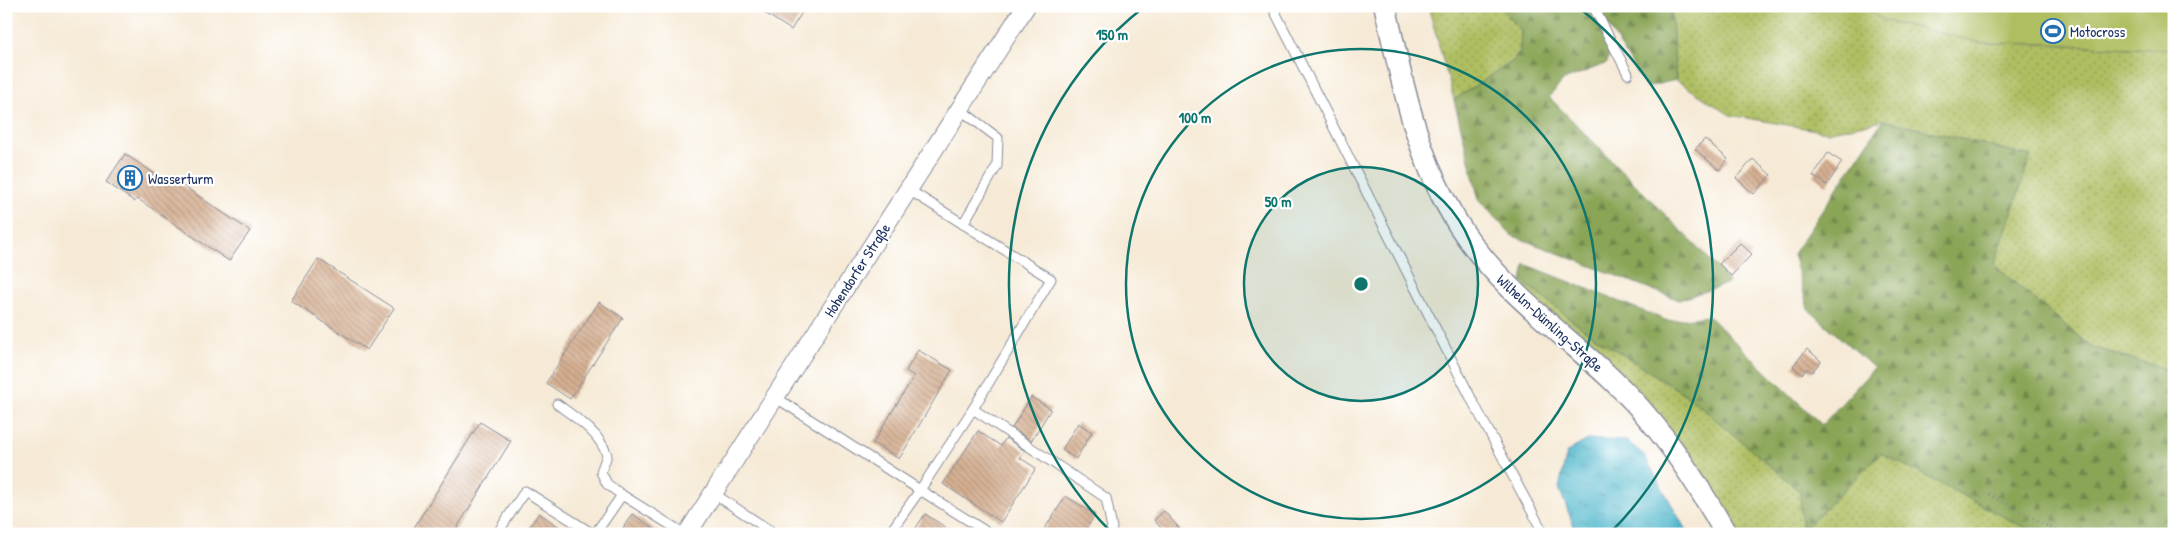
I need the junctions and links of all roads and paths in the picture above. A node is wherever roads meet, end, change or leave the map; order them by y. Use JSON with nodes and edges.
{"nodes":[{"id":1,"x":1026,"y":6,"type":"edge"},
{"id":2,"x":1272,"y":6,"type":"edge"},
{"id":3,"x":1385,"y":6,"type":"edge"},
{"id":4,"x":1593,"y":6,"type":"edge"},
{"id":5,"x":1628,"y":74,"type":"dead end"},
{"id":6,"x":961,"y":110,"type":"junction"},
{"id":7,"x":909,"y":190,"type":"junction"},
{"id":8,"x":963,"y":224,"type":"junction"},
{"id":9,"x":775,"y":397,"type":"junction"},
{"id":10,"x":557,"y":404,"type":"dead end"},
{"id":11,"x":973,"y":409,"type":"junction"},
{"id":12,"x":920,"y":490,"type":"junction"},
{"id":13,"x":713,"y":493,"type":"junction"},
{"id":14,"x":1989,"y":494,"type":"dead end"},
{"id":15,"x":622,"y":495,"type":"junction"},
{"id":16,"x":496,"y":534,"type":"edge"},
{"id":17,"x":594,"y":534,"type":"edge"},
{"id":18,"x":686,"y":534,"type":"edge"},
{"id":19,"x":775,"y":534,"type":"edge"},
{"id":20,"x":889,"y":534,"type":"edge"},
{"id":21,"x":990,"y":534,"type":"edge"},
{"id":22,"x":1109,"y":534,"type":"edge"},
{"id":23,"x":1544,"y":534,"type":"edge"},
{"id":24,"x":1726,"y":534,"type":"edge"},
{"id":25,"x":2062,"y":534,"type":"edge"}],
"edges":[{"from":1,"to":6,"type":"street","name":"Hohendorfer Straße"},
{"from":2,"to":23,"type":"lane"},
{"from":3,"to":24,"type":"street","name":"Wilhelm-Dümling-Straße"},
{"from":4,"to":5,"type":"lane"},
{"from":6,"to":7,"type":"street","name":"Hohendorfer Straße"},
{"from":6,"to":8,"type":"lane"},
{"from":7,"to":8,"type":"lane"},
{"from":7,"to":9,"type":"street","name":"Hohendorfer Straße"},
{"from":8,"to":11,"type":"lane"},
{"from":9,"to":12,"type":"lane"},
{"from":9,"to":13,"type":"street","name":"Hohendorfer Straße"},
{"from":10,"to":15,"type":"lane"},
{"from":11,"to":12,"type":"lane"},
{"from":11,"to":22,"type":"lane"},
{"from":12,"to":20,"type":"lane"},
{"from":12,"to":21,"type":"lane"},
{"from":13,"to":18,"type":"street","name":"Hohendorfer Straße"},
{"from":13,"to":19,"type":"lane"},
{"from":14,"to":25,"type":"path"},
{"from":15,"to":17,"type":"lane"},
{"from":15,"to":18,"type":"lane"},
{"from":16,"to":17,"type":"lane"}]}
